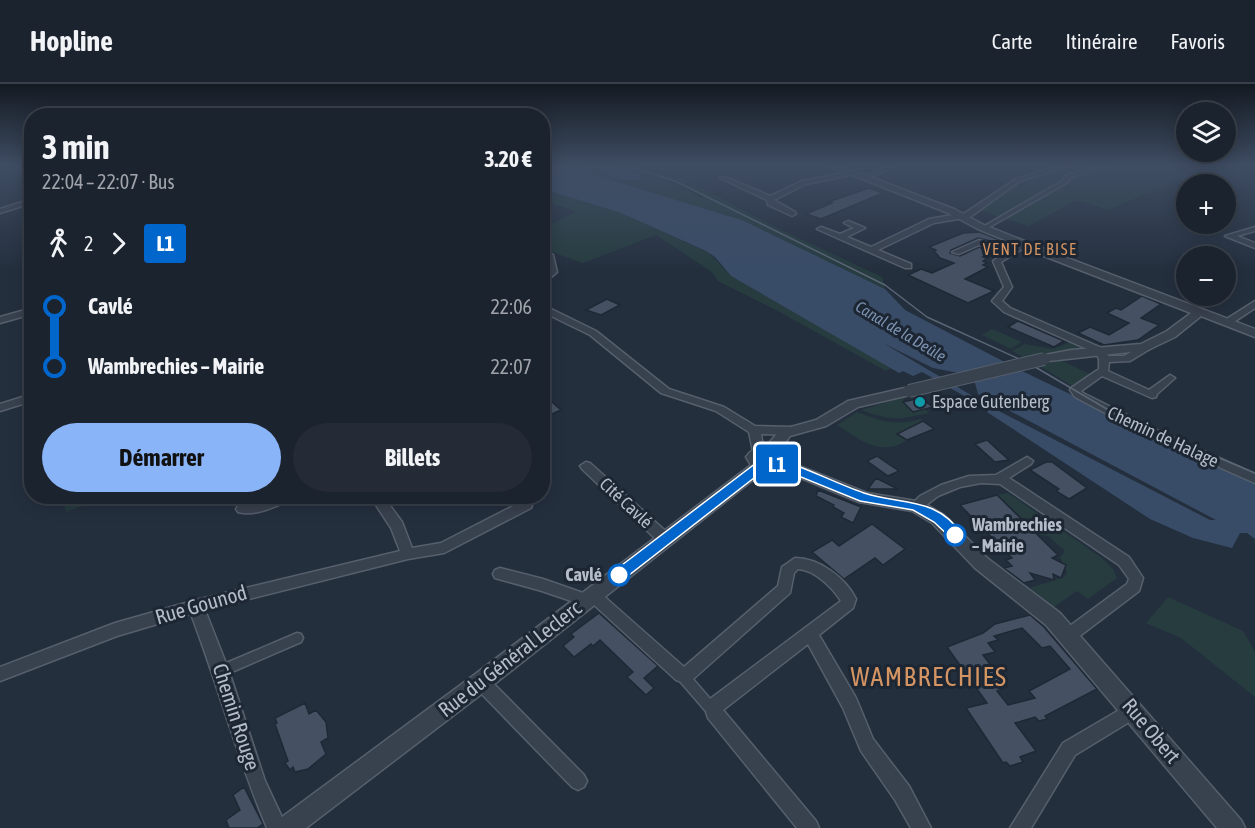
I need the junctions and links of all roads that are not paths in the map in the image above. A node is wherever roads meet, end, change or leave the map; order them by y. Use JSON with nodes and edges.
{"nodes":[{"id":1,"x":770,"y":201,"type":"edge"},
{"id":2,"x":924,"y":201,"type":"edge"},
{"id":3,"x":986,"y":201,"type":"edge"},
{"id":4,"x":1033,"y":201,"type":"edge"},
{"id":5,"x":24,"y":204,"type":"edge"},
{"id":6,"x":0,"y":211,"type":"edge"},
{"id":7,"x":792,"y":214,"type":"dead end"},
{"id":8,"x":963,"y":216,"type":"junction"},
{"id":9,"x":848,"y":223,"type":"dead end"},
{"id":10,"x":984,"y":228,"type":"junction"},
{"id":11,"x":821,"y":229,"type":"dead end"},
{"id":12,"x":1255,"y":229,"type":"edge"},
{"id":13,"x":841,"y":237,"type":"junction"},
{"id":14,"x":1026,"y":244,"type":"junction"},
{"id":15,"x":1255,"y":246,"type":"edge"},
{"id":16,"x":872,"y":250,"type":"junction"},
{"id":17,"x":956,"y":252,"type":"dead end"},
{"id":18,"x":1010,"y":253,"type":"junction"},
{"id":19,"x":550,"y":259,"type":"edge"},
{"id":20,"x":908,"y":266,"type":"dead end"},
{"id":21,"x":550,"y":275,"type":"edge"},
{"id":22,"x":1255,"y":304,"type":"edge"},
{"id":23,"x":1200,"y":311,"type":"junction"},
{"id":24,"x":550,"y":312,"type":"edge"},
{"id":25,"x":24,"y":313,"type":"edge"},
{"id":26,"x":0,"y":320,"type":"edge"},
{"id":27,"x":1228,"y":322,"type":"junction"},
{"id":28,"x":1255,"y":333,"type":"edge"},
{"id":29,"x":1102,"y":355,"type":"junction"},
{"id":30,"x":1102,"y":372,"type":"junction"},
{"id":31,"x":1170,"y":378,"type":"dead end"},
{"id":32,"x":24,"y":400,"type":"edge"},
{"id":33,"x":0,"y":408,"type":"edge"},
{"id":34,"x":753,"y":430,"type":"junction"},
{"id":35,"x":791,"y":431,"type":"junction"},
{"id":36,"x":767,"y":459,"type":"junction"},
{"id":37,"x":1027,"y":461,"type":"dead end"},
{"id":38,"x":586,"y":466,"type":"dead end"},
{"id":39,"x":1255,"y":479,"type":"edge"},
{"id":40,"x":1002,"y":480,"type":"junction"},
{"id":41,"x":267,"y":504,"type":"edge"},
{"id":42,"x":382,"y":504,"type":"edge"},
{"id":43,"x":526,"y":505,"type":"dead end"},
{"id":44,"x":916,"y":506,"type":"junction"},
{"id":45,"x":243,"y":509,"type":"dead end"},
{"id":46,"x":666,"y":540,"type":"junction"},
{"id":47,"x":408,"y":554,"type":"junction"},
{"id":48,"x":500,"y":574,"type":"dead end"},
{"id":49,"x":589,"y":598,"type":"junction"},
{"id":50,"x":196,"y":606,"type":"junction"},
{"id":51,"x":810,"y":633,"type":"junction"},
{"id":52,"x":1068,"y":636,"type":"junction"},
{"id":53,"x":297,"y":638,"type":"dead end"},
{"id":54,"x":221,"y":671,"type":"junction"},
{"id":55,"x":0,"y":674,"type":"edge"},
{"id":56,"x":682,"y":675,"type":"junction"},
{"id":57,"x":481,"y":682,"type":"junction"},
{"id":58,"x":1133,"y":710,"type":"junction"},
{"id":59,"x":714,"y":712,"type":"junction"},
{"id":60,"x":578,"y":781,"type":"dead end"},
{"id":61,"x":277,"y":828,"type":"edge"},
{"id":62,"x":286,"y":828,"type":"edge"},
{"id":63,"x":809,"y":828,"type":"edge"},
{"id":64,"x":921,"y":828,"type":"edge"},
{"id":65,"x":1020,"y":828,"type":"edge"},
{"id":66,"x":1233,"y":828,"type":"edge"}],
"edges":[{"from":1,"to":7,"type":"street"},
{"from":2,"to":8,"type":"street"},
{"from":3,"to":8,"type":"street"},
{"from":4,"to":10,"type":"street"},
{"from":5,"to":6,"type":"street"},
{"from":8,"to":10,"type":"street"},
{"from":8,"to":16,"type":"street"},
{"from":9,"to":13,"type":"street"},
{"from":10,"to":14,"type":"street"},
{"from":11,"to":13,"type":"street"},
{"from":12,"to":15,"type":"street"},
{"from":13,"to":16,"type":"street"},
{"from":14,"to":18,"type":"street"},
{"from":14,"to":23,"type":"street"},
{"from":16,"to":20,"type":"street"},
{"from":17,"to":18,"type":"street"},
{"from":18,"to":29,"type":"street"},
{"from":19,"to":21,"type":"street"},
{"from":22,"to":27,"type":"street"},
{"from":23,"to":27,"type":"street"},
{"from":23,"to":29,"type":"street"},
{"from":24,"to":34,"type":"street"},
{"from":25,"to":26,"type":"street"},
{"from":27,"to":28,"type":"street"},
{"from":29,"to":30,"type":"street"},
{"from":29,"to":35,"type":"street","bridge":true},
{"from":30,"to":31,"type":"street"},
{"from":30,"to":39,"type":"street","name":"Chemin de Halage"},
{"from":32,"to":33,"type":"street"},
{"from":34,"to":35,"type":"street"},
{"from":34,"to":36,"type":"street"},
{"from":35,"to":36,"type":"street","name":"Rue du Général Leclerc"},
{"from":36,"to":44,"type":"street"},
{"from":36,"to":46,"type":"street","name":"Rue du Général Leclerc"},
{"from":37,"to":40,"type":"street"},
{"from":38,"to":46,"type":"street","name":"Cité Cavlé"},
{"from":40,"to":44,"type":"street"},
{"from":40,"to":52,"type":"street"},
{"from":41,"to":45,"type":"street"},
{"from":42,"to":47,"type":"street"},
{"from":43,"to":47,"type":"street","name":"Rue Gounod"},
{"from":44,"to":52,"type":"street","name":"Rue Obert"},
{"from":46,"to":49,"type":"street","name":"Rue du Général Leclerc"},
{"from":47,"to":50,"type":"street","name":"Rue Gounod"},
{"from":48,"to":49,"type":"street"},
{"from":49,"to":56,"type":"street"},
{"from":49,"to":57,"type":"street","name":"Rue du Général Leclerc"},
{"from":50,"to":54,"type":"street","name":"Chemin Rouge"},
{"from":50,"to":55,"type":"street","name":"Rue Gounod"},
{"from":51,"to":56,"type":"street"},
{"from":51,"to":59,"type":"street"},
{"from":51,"to":64,"type":"street"},
{"from":52,"to":58,"type":"street","name":"Rue Obert"},
{"from":53,"to":54,"type":"street"},
{"from":54,"to":61,"type":"street","name":"Chemin Rouge"},
{"from":56,"to":59,"type":"street"},
{"from":57,"to":60,"type":"street"},
{"from":57,"to":62,"type":"street","name":"Rue du Général Leclerc"},
{"from":58,"to":65,"type":"street"},
{"from":58,"to":66,"type":"street","name":"Rue Obert"},
{"from":59,"to":63,"type":"street"}]}
